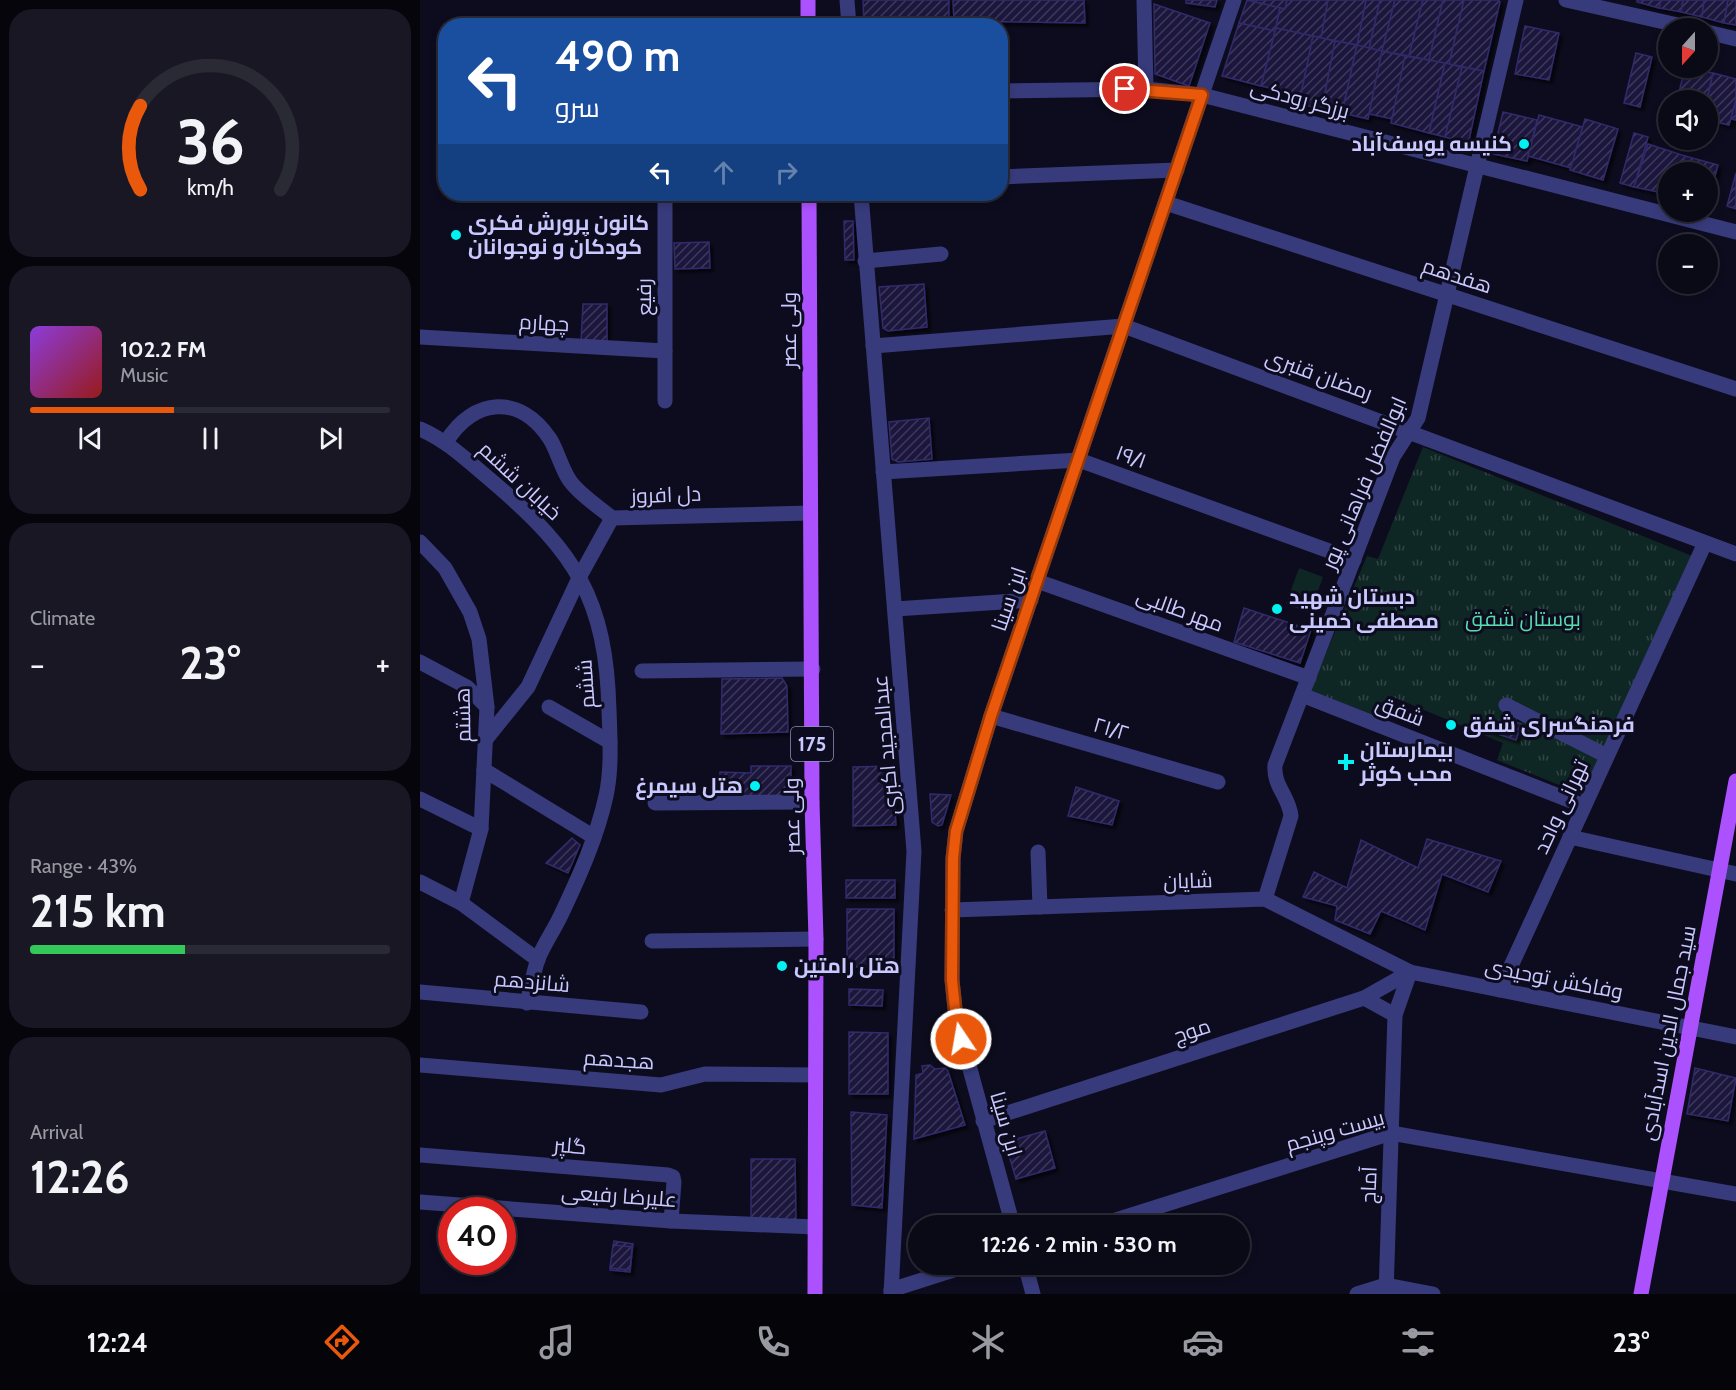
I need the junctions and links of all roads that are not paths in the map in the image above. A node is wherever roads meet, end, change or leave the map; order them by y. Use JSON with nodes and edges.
{"nodes":[{"id":1,"x":808,"y":0,"type":"edge"},
{"id":2,"x":847,"y":0,"type":"edge"},
{"id":3,"x":1144,"y":0,"type":"edge"},
{"id":4,"x":1234,"y":0,"type":"edge"},
{"id":5,"x":1516,"y":0,"type":"edge"},
{"id":6,"x":1566,"y":0,"type":"edge"},
{"id":7,"x":808,"y":18,"type":"edge"},
{"id":8,"x":848,"y":18,"type":"edge"},
{"id":9,"x":1658,"y":21,"type":"edge"},
{"id":10,"x":1718,"y":35,"type":"edge"},
{"id":11,"x":1736,"y":39,"type":"edge"},
{"id":12,"x":1146,"y":89,"type":"junction"},
{"id":13,"x":1008,"y":91,"type":"edge"},
{"id":14,"x":1202,"y":95,"type":"junction"},
{"id":15,"x":1476,"y":168,"type":"junction"},
{"id":16,"x":1177,"y":170,"type":"junction"},
{"id":17,"x":1008,"y":177,"type":"edge"},
{"id":18,"x":665,"y":201,"type":"edge"},
{"id":19,"x":808,"y":201,"type":"edge"},
{"id":20,"x":861,"y":201,"type":"edge"},
{"id":21,"x":1166,"y":203,"type":"junction"},
{"id":22,"x":1736,"y":232,"type":"edge"},
{"id":23,"x":941,"y":254,"type":"dead end"},
{"id":24,"x":865,"y":261,"type":"junction"},
{"id":25,"x":1447,"y":295,"type":"junction"},
{"id":26,"x":1124,"y":326,"type":"junction"},
{"id":27,"x":420,"y":337,"type":"edge"},
{"id":28,"x":873,"y":345,"type":"junction"},
{"id":29,"x":665,"y":351,"type":"junction"},
{"id":30,"x":1736,"y":389,"type":"edge"},
{"id":31,"x":665,"y":401,"type":"dead end"},
{"id":32,"x":420,"y":429,"type":"edge"},
{"id":33,"x":1409,"y":430,"type":"junction"},
{"id":34,"x":446,"y":442,"type":"junction"},
{"id":35,"x":1078,"y":460,"type":"junction"},
{"id":36,"x":883,"y":472,"type":"junction"},
{"id":37,"x":810,"y":513,"type":"junction"},
{"id":38,"x":612,"y":518,"type":"junction"},
{"id":39,"x":420,"y":542,"type":"edge"},
{"id":40,"x":1705,"y":543,"type":"junction"},
{"id":41,"x":1736,"y":554,"type":"edge"},
{"id":42,"x":1354,"y":560,"type":"junction"},
{"id":43,"x":580,"y":576,"type":"junction"},
{"id":44,"x":1037,"y":581,"type":"junction"},
{"id":45,"x":1031,"y":600,"type":"junction"},
{"id":46,"x":895,"y":609,"type":"junction"},
{"id":47,"x":420,"y":662,"type":"edge"},
{"id":48,"x":813,"y":669,"type":"junction"},
{"id":49,"x":642,"y":671,"type":"dead end"},
{"id":50,"x":1308,"y":678,"type":"junction"},
{"id":51,"x":1302,"y":695,"type":"junction"},
{"id":52,"x":1506,"y":705,"type":"dead end"},
{"id":53,"x":487,"y":707,"type":"junction"},
{"id":54,"x":549,"y":707,"type":"dead end"},
{"id":55,"x":991,"y":716,"type":"junction"},
{"id":56,"x":486,"y":739,"type":"junction"},
{"id":57,"x":610,"y":742,"type":"junction"},
{"id":58,"x":1607,"y":756,"type":"junction"},
{"id":59,"x":484,"y":770,"type":"junction"},
{"id":60,"x":1736,"y":781,"type":"edge"},
{"id":61,"x":1218,"y":782,"type":"dead end"},
{"id":62,"x":420,"y":799,"type":"edge"},
{"id":63,"x":812,"y":802,"type":"junction"},
{"id":64,"x":655,"y":803,"type":"dead end"},
{"id":65,"x":1584,"y":806,"type":"junction"},
{"id":66,"x":481,"y":829,"type":"junction"},
{"id":67,"x":594,"y":837,"type":"junction"},
{"id":68,"x":1570,"y":837,"type":"junction"},
{"id":69,"x":1038,"y":852,"type":"dead end"},
{"id":70,"x":1719,"y":870,"type":"junction"},
{"id":71,"x":1736,"y":874,"type":"edge"},
{"id":72,"x":420,"y":882,"type":"edge"},
{"id":73,"x":1264,"y":899,"type":"junction"},
{"id":74,"x":461,"y":903,"type":"junction"},
{"id":75,"x":1040,"y":907,"type":"junction"},
{"id":76,"x":952,"y":910,"type":"junction"},
{"id":77,"x":816,"y":939,"type":"junction"},
{"id":78,"x":652,"y":941,"type":"dead end"},
{"id":79,"x":538,"y":960,"type":"junction"},
{"id":80,"x":1410,"y":972,"type":"junction"},
{"id":81,"x":1500,"y":990,"type":"junction"},
{"id":82,"x":420,"y":992,"type":"edge"},
{"id":83,"x":1364,"y":998,"type":"junction"},
{"id":84,"x":527,"y":1003,"type":"junction"},
{"id":85,"x":641,"y":1012,"type":"dead end"},
{"id":86,"x":1395,"y":1015,"type":"junction"},
{"id":87,"x":1690,"y":1028,"type":"junction"},
{"id":88,"x":1736,"y":1037,"type":"edge"},
{"id":89,"x":420,"y":1065,"type":"edge"},
{"id":90,"x":815,"y":1075,"type":"junction"},
{"id":91,"x":983,"y":1121,"type":"junction"},
{"id":92,"x":1391,"y":1133,"type":"junction"},
{"id":93,"x":420,"y":1155,"type":"edge"},
{"id":94,"x":1662,"y":1181,"type":"junction"},
{"id":95,"x":1736,"y":1194,"type":"edge"},
{"id":96,"x":420,"y":1202,"type":"edge"},
{"id":97,"x":1010,"y":1215,"type":"edge"},
{"id":98,"x":1132,"y":1215,"type":"edge"},
{"id":99,"x":671,"y":1221,"type":"junction"},
{"id":100,"x":815,"y":1227,"type":"junction"},
{"id":101,"x":940,"y":1275,"type":"edge"},
{"id":102,"x":1027,"y":1275,"type":"edge"},
{"id":103,"x":1386,"y":1290,"type":"edge"},
{"id":104,"x":891,"y":1292,"type":"edge"},
{"id":105,"x":815,"y":1294,"type":"edge"},
{"id":106,"x":1033,"y":1294,"type":"edge"},
{"id":107,"x":1357,"y":1294,"type":"edge"},
{"id":108,"x":1433,"y":1294,"type":"edge"},
{"id":109,"x":1641,"y":1294,"type":"edge"}],
"edges":[{"from":1,"to":7,"type":"main road"},
{"from":2,"to":8,"type":"street"},
{"from":3,"to":12,"type":"street"},
{"from":4,"to":14,"type":"street","name":"ابن سینا"},
{"from":5,"to":15,"type":"street","name":"ابوالفضل فراهانی پور"},
{"from":6,"to":9,"type":"street"},
{"from":10,"to":11,"type":"street"},
{"from":12,"to":13,"type":"street","name":"برزگر رودکی"},
{"from":12,"to":14,"type":"street","name":"برزگر رودکی"},
{"from":14,"to":15,"type":"street","name":"برزگر رودکی"},
{"from":14,"to":16,"type":"street","name":"ابن سینا"},
{"from":15,"to":22,"type":"street","name":"برزگر رودکی"},
{"from":15,"to":25,"type":"street","name":"ابوالفضل فراهانی پور"},
{"from":16,"to":17,"type":"street"},
{"from":16,"to":21,"type":"street","name":"ابن سینا"},
{"from":18,"to":29,"type":"street","name":"رفیع"},
{"from":19,"to":37,"type":"main road","name":"ولی عصر","number":"175"},
{"from":20,"to":24,"type":"street","name":"عبدالمجید اکبری"},
{"from":21,"to":25,"type":"street","name":"هفدهم"},
{"from":21,"to":26,"type":"street","name":"ابن سینا"},
{"from":23,"to":24,"type":"street"},
{"from":24,"to":28,"type":"street","name":"عبدالمجید اکبری"},
{"from":25,"to":30,"type":"street","name":"هفدهم"},
{"from":25,"to":33,"type":"street","name":"ابوالفضل فراهانی پور"},
{"from":26,"to":28,"type":"street","name":"رمضان قنبری"},
{"from":26,"to":33,"type":"street","name":"رمضان قنبری"},
{"from":26,"to":35,"type":"street","name":"ابن سینا"},
{"from":27,"to":29,"type":"street","name":"چهارم"},
{"from":28,"to":36,"type":"street","name":"عبدالمجید اکبری"},
{"from":29,"to":31,"type":"street","name":"رفیع"},
{"from":32,"to":34,"type":"street","name":"خیابان ششم"},
{"from":33,"to":40,"type":"street","name":"رمضان قنبری"},
{"from":33,"to":42,"type":"street","name":"ابوالفضل فراهانی پور"},
{"from":34,"to":38,"type":"street","name":"دل افروز"},
{"from":34,"to":43,"type":"street","name":"خیابان ششم"},
{"from":35,"to":36,"type":"street","name":"۱۹/۱"},
{"from":35,"to":42,"type":"street","name":"۱۹/۱"},
{"from":35,"to":44,"type":"street","name":"ابن سینا"},
{"from":36,"to":46,"type":"street","name":"عبدالمجید اکبری"},
{"from":37,"to":38,"type":"street","name":"دل افروز"},
{"from":37,"to":48,"type":"main road","name":"ولی عصر","number":"175"},
{"from":38,"to":43,"type":"street"},
{"from":39,"to":53,"type":"street","name":"هشتم"},
{"from":40,"to":41,"type":"street","name":"رمضان قنبری"},
{"from":40,"to":58,"type":"street","name":"تهرانی واحد"},
{"from":42,"to":50,"type":"street","name":"ابوالفضل فراهانی پور"},
{"from":43,"to":56,"type":"street"},
{"from":43,"to":57,"type":"street","name":"ششم"},
{"from":44,"to":45,"type":"street","name":"ابن سینا"},
{"from":44,"to":50,"type":"street","name":"مهر طالبی"},
{"from":45,"to":46,"type":"street"},
{"from":45,"to":55,"type":"street","name":"ابن سینا"},
{"from":46,"to":104,"type":"street","name":"عبدالمجید اکبری"},
{"from":47,"to":53,"type":"street"},
{"from":48,"to":49,"type":"street"},
{"from":48,"to":63,"type":"main road","name":"ولی عصر","number":"175"},
{"from":50,"to":51,"type":"street","name":"ابوالفضل فراهانی پور"},
{"from":51,"to":65,"type":"street","name":"شفق"},
{"from":51,"to":73,"type":"street","name":"ابوالفضل فراهانی پور"},
{"from":52,"to":58,"type":"street"},
{"from":53,"to":56,"type":"street","name":"هشتم"},
{"from":54,"to":57,"type":"street"},
{"from":55,"to":61,"type":"street","name":"۲۱/۲"},
{"from":55,"to":76,"type":"street","name":"ابن سینا"},
{"from":56,"to":59,"type":"street","name":"هشتم"},
{"from":57,"to":67,"type":"street","name":"ششم"},
{"from":58,"to":65,"type":"street","name":"تهرانی واحد"},
{"from":59,"to":66,"type":"street","name":"هشتم"},
{"from":59,"to":67,"type":"street"},
{"from":60,"to":70,"type":"main road","name":"سید جمال الدین اسدآبادی"},
{"from":62,"to":66,"type":"street"},
{"from":63,"to":64,"type":"street"},
{"from":63,"to":77,"type":"main road","name":"ولی عصر","number":"175"},
{"from":65,"to":68,"type":"street","name":"تهرانی واحد"},
{"from":66,"to":74,"type":"street","name":"هشتم"},
{"from":67,"to":79,"type":"street","name":"ششم"},
{"from":68,"to":70,"type":"street"},
{"from":68,"to":81,"type":"street","name":"تهرانی واحد"},
{"from":69,"to":75,"type":"street"},
{"from":70,"to":71,"type":"street"},
{"from":70,"to":87,"type":"main road","name":"سید جمال الدین اسدآبادی"},
{"from":72,"to":74,"type":"street"},
{"from":73,"to":75,"type":"street","name":"شایان"},
{"from":73,"to":80,"type":"street","name":"شایان"},
{"from":74,"to":79,"type":"street"},
{"from":75,"to":76,"type":"street","name":"شایان"},
{"from":76,"to":91,"type":"street","name":"ابن سینا"},
{"from":77,"to":78,"type":"street"},
{"from":77,"to":90,"type":"main road","name":"ولی عصر","number":"175"},
{"from":79,"to":84,"type":"street","name":"ششم"},
{"from":80,"to":81,"type":"street","name":"وفاکش توحیدی"},
{"from":80,"to":83,"type":"street","name":"موج"},
{"from":80,"to":86,"type":"street","name":"آماج"},
{"from":81,"to":87,"type":"street","name":"وفاکش توحیدی"},
{"from":82,"to":84,"type":"street","name":"شانزدهم"},
{"from":83,"to":86,"type":"street"},
{"from":83,"to":91,"type":"street","name":"موج"},
{"from":84,"to":85,"type":"street","name":"شانزدهم"},
{"from":86,"to":92,"type":"street","name":"آماج"},
{"from":87,"to":88,"type":"street","name":"وفاکش توحیدی"},
{"from":87,"to":94,"type":"main road","name":"سید جمال الدین اسدآبادی"},
{"from":89,"to":90,"type":"street","name":"هجدهم"},
{"from":90,"to":100,"type":"main road","name":"ولی عصر","number":"175"},
{"from":91,"to":97,"type":"street","name":"ابن سینا"},
{"from":92,"to":94,"type":"street","name":"بیست وپنجم"},
{"from":92,"to":98,"type":"street","name":"بیست وپنجم"},
{"from":92,"to":103,"type":"street","name":"آماج"},
{"from":93,"to":99,"type":"street","name":"گلپر"},
{"from":94,"to":95,"type":"street","name":"بیست وپنجم"},
{"from":94,"to":109,"type":"main road","name":"سید جمال الدین اسدآبادی"},
{"from":96,"to":99,"type":"street","name":"علیرضا رفیعی"},
{"from":99,"to":100,"type":"street","name":"علیرضا رفیعی"},
{"from":100,"to":105,"type":"main road","name":"ولی عصر","number":"175"},
{"from":101,"to":104,"type":"street"},
{"from":102,"to":106,"type":"street"},
{"from":103,"to":107,"type":"street"},
{"from":103,"to":108,"type":"street"}]}
